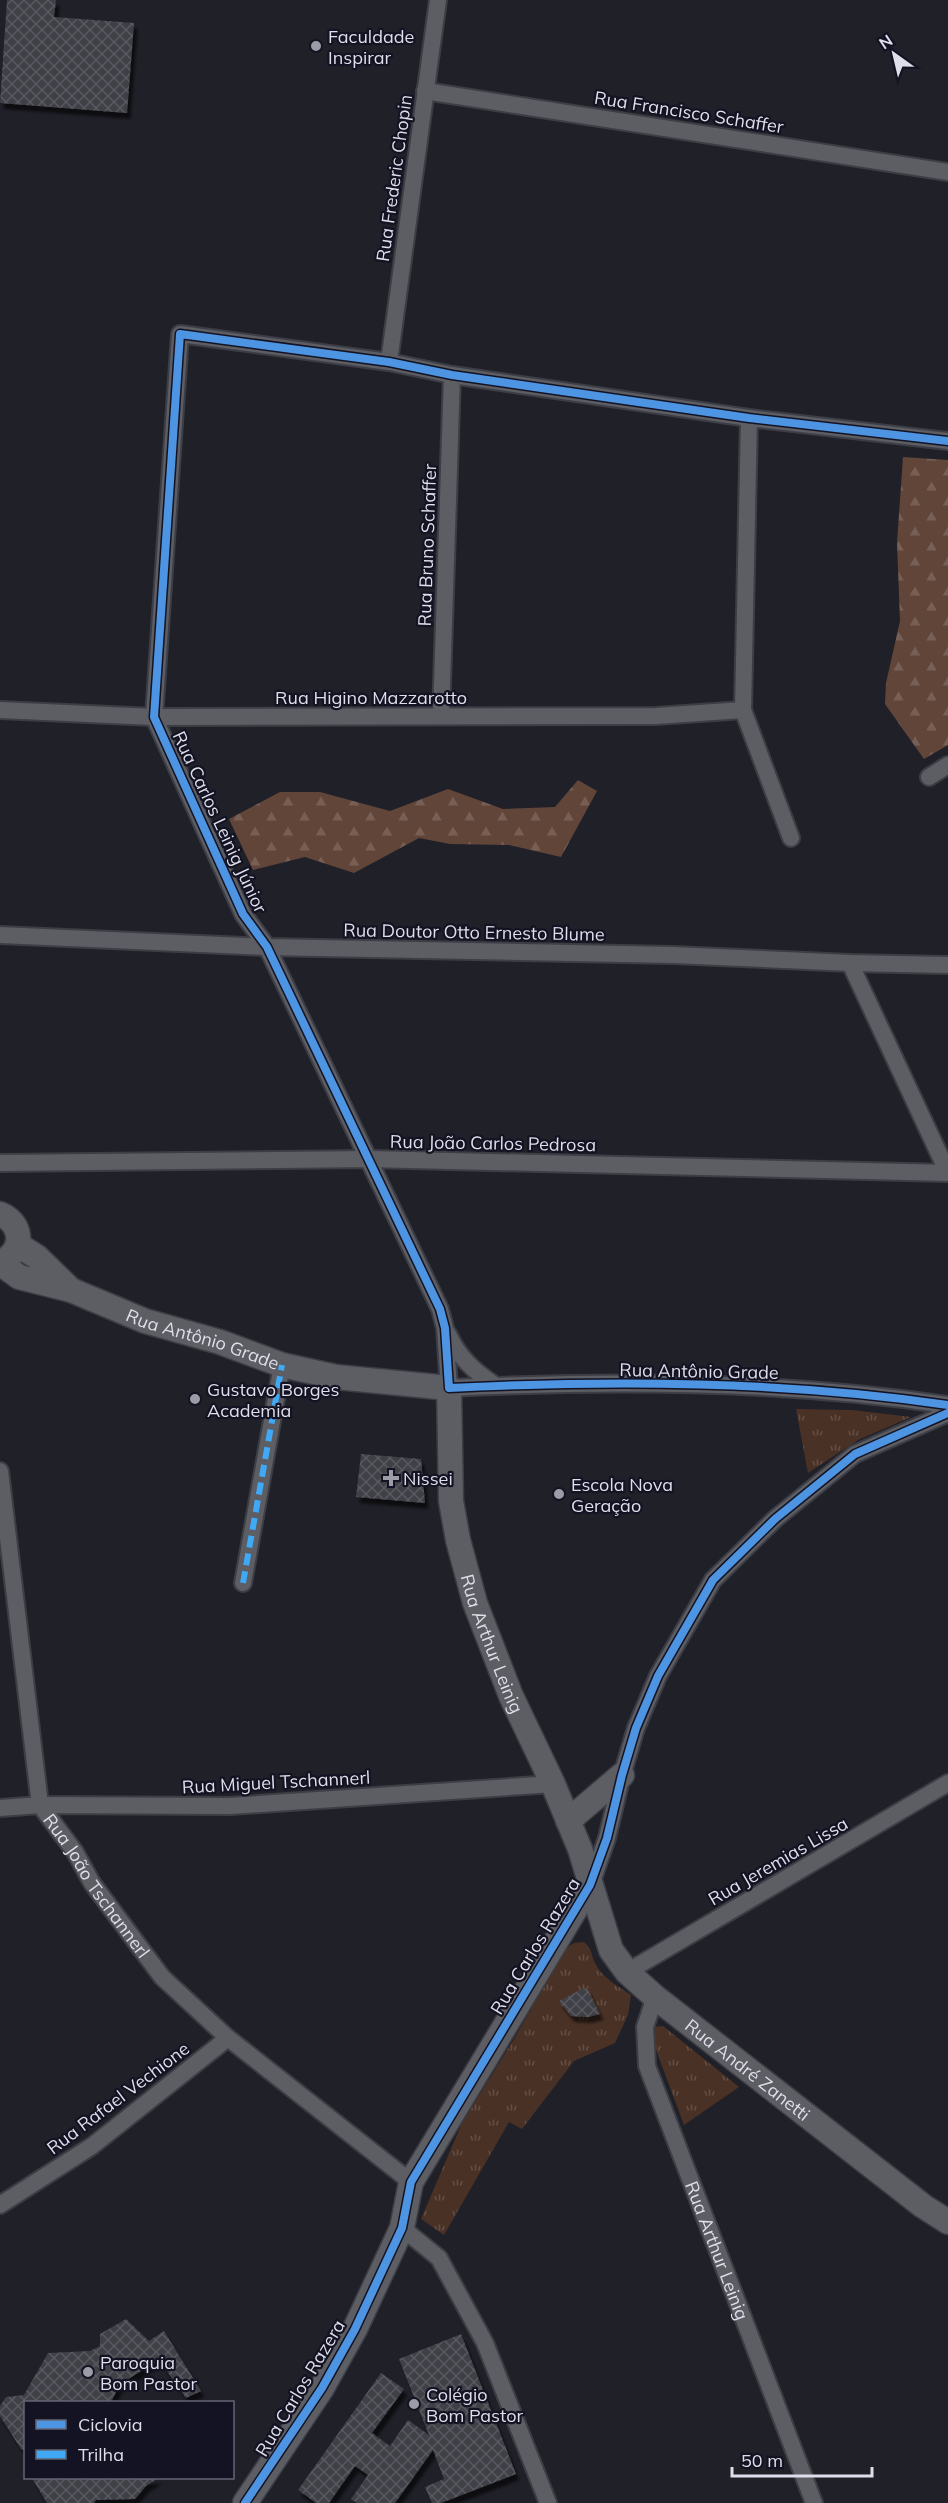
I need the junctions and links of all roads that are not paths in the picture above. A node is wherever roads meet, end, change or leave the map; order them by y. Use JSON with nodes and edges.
{"nodes":[{"id":1,"x":438,"y":0,"type":"edge"},
{"id":2,"x":425,"y":92,"type":"junction"},
{"id":3,"x":948,"y":172,"type":"edge"},
{"id":4,"x":389,"y":362,"type":"junction"},
{"id":5,"x":452,"y":375,"type":"junction"},
{"id":6,"x":749,"y":418,"type":"junction"},
{"id":7,"x":948,"y":441,"type":"edge"},
{"id":8,"x":0,"y":710,"type":"edge"},
{"id":9,"x":742,"y":710,"type":"junction"},
{"id":10,"x":441,"y":716,"type":"junction"},
{"id":11,"x":154,"y":717,"type":"junction"},
{"id":12,"x":948,"y":765,"type":"edge"},
{"id":13,"x":929,"y":777,"type":"dead end"},
{"id":14,"x":791,"y":838,"type":"dead end"},
{"id":15,"x":0,"y":935,"type":"edge"},
{"id":16,"x":267,"y":947,"type":"junction"},
{"id":17,"x":850,"y":963,"type":"junction"},
{"id":18,"x":948,"y":964,"type":"edge"},
{"id":19,"x":370,"y":1159,"type":"junction"},
{"id":20,"x":0,"y":1163,"type":"edge"},
{"id":21,"x":948,"y":1173,"type":"edge"},
{"id":22,"x":1,"y":1213,"type":"edge"},
{"id":23,"x":18,"y":1245,"type":"junction"},
{"id":24,"x":0,"y":1262,"type":"edge"},
{"id":25,"x":71,"y":1290,"type":"junction"},
{"id":26,"x":445,"y":1328,"type":"junction"},
{"id":27,"x":282,"y":1365,"type":"junction"},
{"id":28,"x":496,"y":1386,"type":"junction"},
{"id":29,"x":449,"y":1388,"type":"junction"},
{"id":30,"x":948,"y":1405,"type":"edge"},
{"id":31,"x":948,"y":1413,"type":"edge"},
{"id":32,"x":0,"y":1471,"type":"edge"},
{"id":33,"x":243,"y":1582,"type":"dead end"},
{"id":34,"x":622,"y":1775,"type":"junction"},
{"id":35,"x":948,"y":1783,"type":"edge"},
{"id":36,"x":554,"y":1784,"type":"junction"},
{"id":37,"x":40,"y":1805,"type":"junction"},
{"id":38,"x":0,"y":1808,"type":"edge"},
{"id":39,"x":568,"y":1821,"type":"junction"},
{"id":40,"x":590,"y":1885,"type":"junction"},
{"id":41,"x":627,"y":1972,"type":"junction"},
{"id":42,"x":655,"y":1997,"type":"junction"},
{"id":43,"x":228,"y":2038,"type":"junction"},
{"id":44,"x":411,"y":2182,"type":"junction"},
{"id":45,"x":0,"y":2205,"type":"edge"},
{"id":46,"x":948,"y":2222,"type":"edge"},
{"id":47,"x":402,"y":2228,"type":"junction"},
{"id":48,"x":245,"y":2503,"type":"edge"},
{"id":49,"x":548,"y":2503,"type":"edge"},
{"id":50,"x":814,"y":2503,"type":"edge"}],
"edges":[{"from":1,"to":2,"type":"street","name":"Rua Frederic Chopin"},
{"from":2,"to":3,"type":"street","name":"Rua Francisco Schaffer"},
{"from":2,"to":4,"type":"street","name":"Rua Frederic Chopin"},
{"from":4,"to":5,"type":"street"},
{"from":4,"to":11,"type":"street","name":"Rua Carlos Leinig Júnior"},
{"from":5,"to":6,"type":"street"},
{"from":5,"to":10,"type":"street","name":"Rua Bruno Schaffer"},
{"from":6,"to":7,"type":"street"},
{"from":6,"to":9,"type":"street"},
{"from":8,"to":11,"type":"street","name":"Rua Higino Mazzarotto"},
{"from":9,"to":10,"type":"street","name":"Rua Higino Mazzarotto"},
{"from":9,"to":14,"type":"street"},
{"from":10,"to":11,"type":"street","name":"Rua Higino Mazzarotto"},
{"from":11,"to":16,"type":"street","name":"Rua Carlos Leinig Júnior"},
{"from":12,"to":13,"type":"street"},
{"from":15,"to":16,"type":"street","name":"Rua Doutor Otto Ernesto Blume"},
{"from":16,"to":17,"type":"street","name":"Rua Doutor Otto Ernesto Blume"},
{"from":16,"to":19,"type":"street","name":"Rua Carlos Leinig Júnior"},
{"from":17,"to":18,"type":"street","name":"Rua Doutor Otto Ernesto Blume"},
{"from":17,"to":21,"type":"street"},
{"from":19,"to":20,"type":"street","name":"Rua João Carlos Pedrosa"},
{"from":19,"to":21,"type":"street","name":"Rua João Carlos Pedrosa"},
{"from":19,"to":26,"type":"street","name":"Rua Carlos Leinig Júnior"},
{"from":22,"to":23,"type":"main road"},
{"from":23,"to":24,"type":"main road"},
{"from":23,"to":25,"type":"main road","name":"Rua Antônio Grade"},
{"from":24,"to":25,"type":"main road","name":"Rua Antônio Grade"},
{"from":25,"to":27,"type":"main road","name":"Rua Antônio Grade"},
{"from":26,"to":28,"type":"street","name":"Rua Carlos Leinig Júnior"},
{"from":26,"to":29,"type":"street","name":"Rua Carlos Leinig Júnior"},
{"from":27,"to":29,"type":"main road","name":"Rua Antônio Grade"},
{"from":27,"to":33,"type":"street"},
{"from":28,"to":29,"type":"street","name":"Rua Antônio Grade"},
{"from":28,"to":30,"type":"street","name":"Rua Antônio Grade"},
{"from":29,"to":36,"type":"main road","name":"Rua Arthur Leinig"},
{"from":31,"to":34,"type":"street","name":"Rua Carlos Razera"},
{"from":32,"to":37,"type":"street","name":"Rua João Tschannerl"},
{"from":34,"to":39,"type":"main road"},
{"from":34,"to":40,"type":"street","name":"Rua Carlos Razera"},
{"from":35,"to":41,"type":"street","name":"Rua Jeremias Lissa"},
{"from":36,"to":37,"type":"street","name":"Rua Miguel Tschannerl"},
{"from":36,"to":39,"type":"main road","name":"Rua Arthur Leinig"},
{"from":37,"to":38,"type":"street","name":"Rua Miguel Tschannerl"},
{"from":37,"to":43,"type":"street","name":"Rua João Tschannerl"},
{"from":39,"to":40,"type":"main road","name":"Rua Arthur Leinig"},
{"from":40,"to":41,"type":"main road","name":"Rua André Zanetti"},
{"from":40,"to":44,"type":"main road","name":"Rua Carlos Razera"},
{"from":41,"to":42,"type":"main road","name":"Rua André Zanetti"},
{"from":42,"to":46,"type":"main road","name":"Rua André Zanetti"},
{"from":42,"to":50,"type":"street","name":"Rua Arthur Leinig"},
{"from":43,"to":44,"type":"street","name":"Rua João Tschannerl"},
{"from":43,"to":45,"type":"street","name":"Rua Rafael Vechione"},
{"from":44,"to":47,"type":"main road","name":"Rua Carlos Razera"},
{"from":47,"to":48,"type":"main road","name":"Rua Carlos Razera"},
{"from":47,"to":49,"type":"street"}]}
